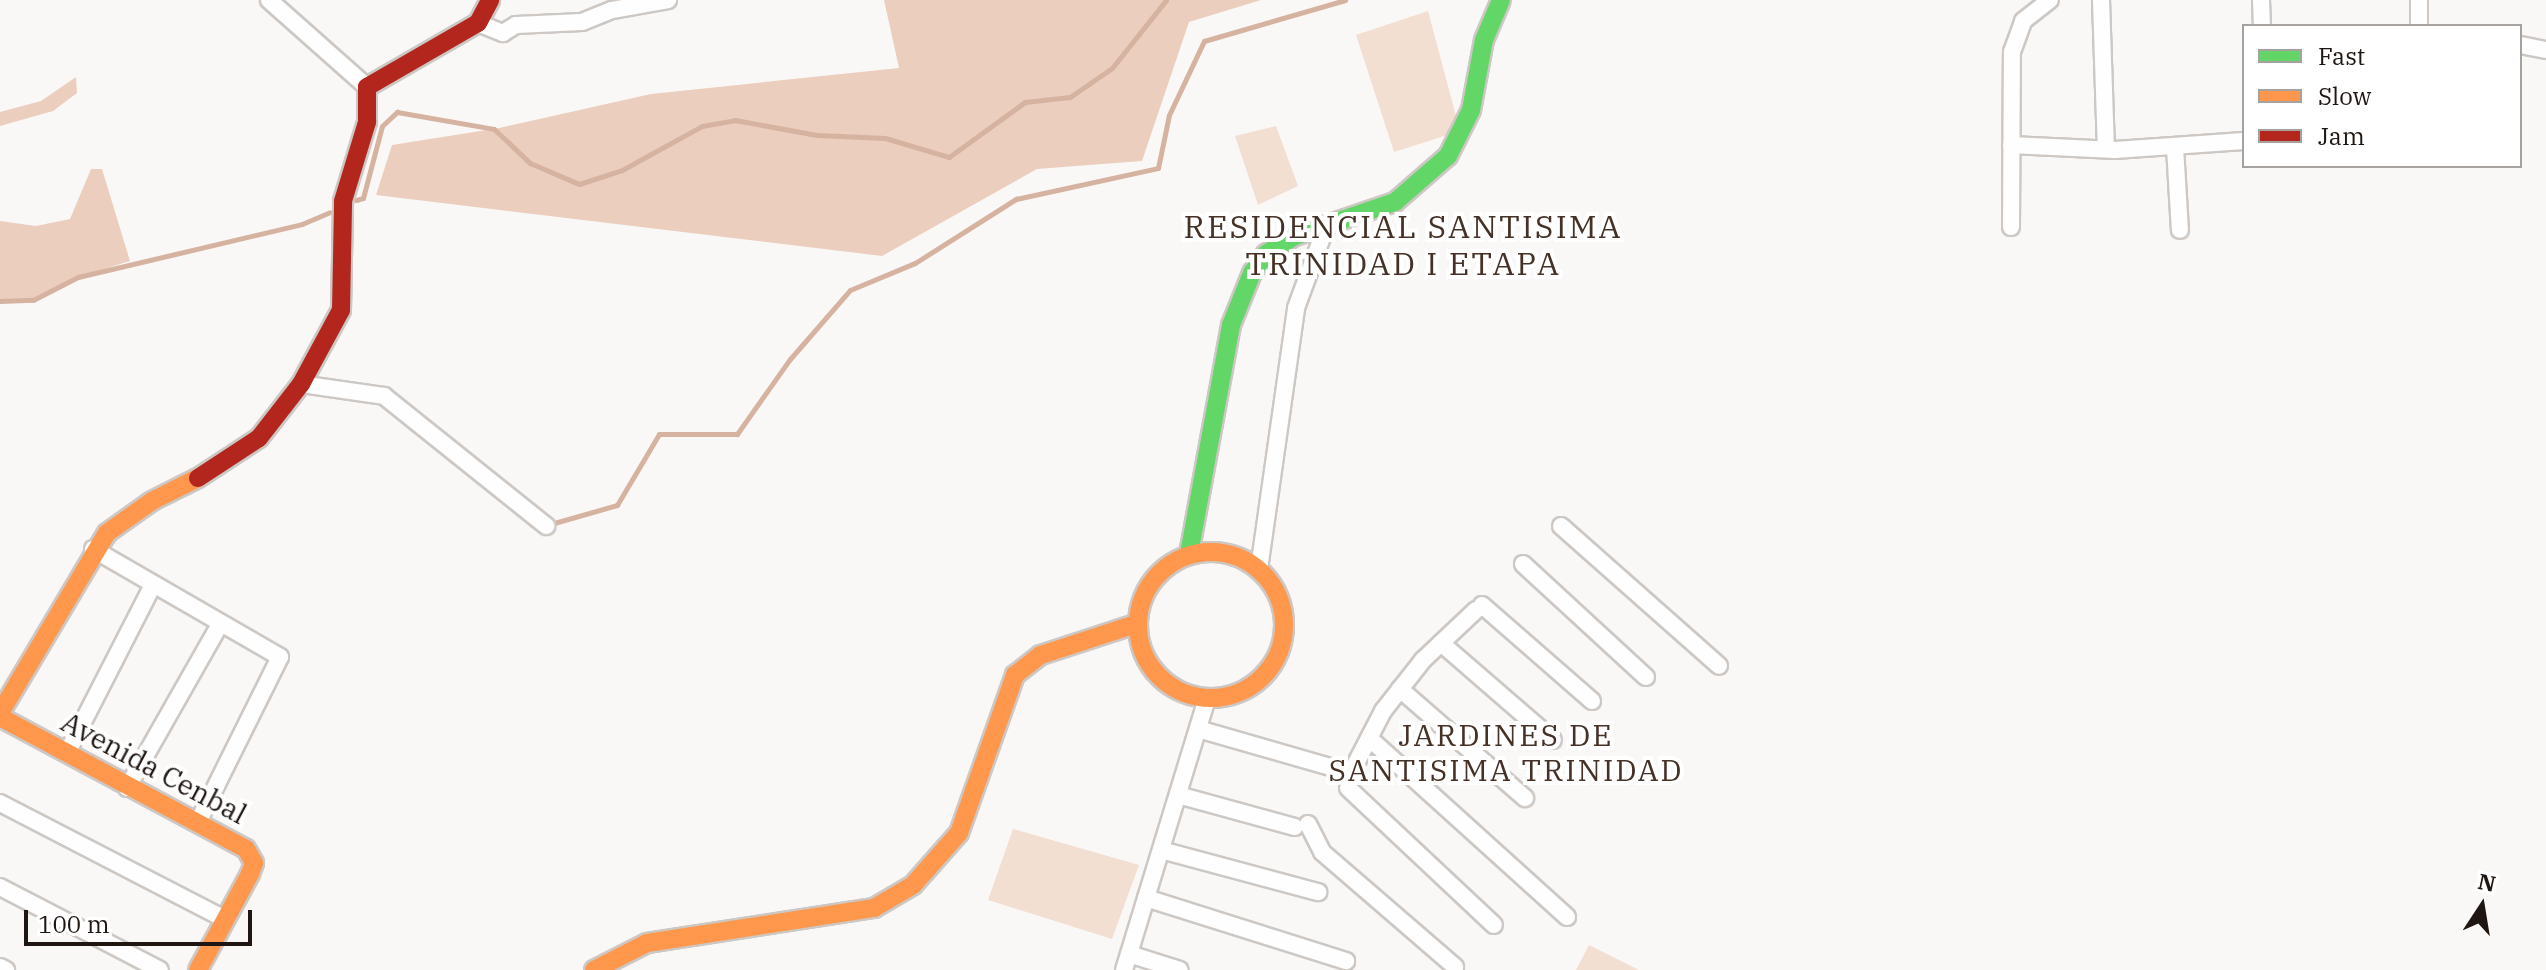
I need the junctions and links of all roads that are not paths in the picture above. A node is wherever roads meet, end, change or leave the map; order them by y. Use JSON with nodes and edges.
{"nodes":[{"id":1,"x":269,"y":0,"type":"edge"},
{"id":2,"x":490,"y":0,"type":"edge"},
{"id":3,"x":668,"y":0,"type":"edge"},
{"id":4,"x":1501,"y":0,"type":"edge"},
{"id":5,"x":2050,"y":0,"type":"edge"},
{"id":6,"x":2101,"y":0,"type":"edge"},
{"id":7,"x":2261,"y":0,"type":"edge"},
{"id":8,"x":2419,"y":0,"type":"edge"},
{"id":9,"x":478,"y":23,"type":"junction"},
{"id":10,"x":2262,"y":24,"type":"edge"},
{"id":11,"x":2419,"y":24,"type":"edge"},
{"id":12,"x":2522,"y":45,"type":"edge"},
{"id":13,"x":2546,"y":50,"type":"edge"},
{"id":14,"x":367,"y":87,"type":"junction"},
{"id":15,"x":2242,"y":141,"type":"edge"},
{"id":16,"x":2011,"y":145,"type":"junction"},
{"id":17,"x":2106,"y":147,"type":"junction"},
{"id":18,"x":2175,"y":147,"type":"junction"},
{"id":19,"x":2011,"y":227,"type":"dead end"},
{"id":20,"x":1325,"y":229,"type":"junction"},
{"id":21,"x":2180,"y":230,"type":"dead end"},
{"id":22,"x":301,"y":384,"type":"junction"},
{"id":23,"x":546,"y":526,"type":"dead end"},
{"id":24,"x":1561,"y":526,"type":"dead end"},
{"id":25,"x":93,"y":549,"type":"junction"},
{"id":26,"x":1189,"y":554,"type":"junction"},
{"id":27,"x":1523,"y":564,"type":"dead end"},
{"id":28,"x":1259,"y":569,"type":"junction"},
{"id":29,"x":152,"y":587,"type":"junction"},
{"id":30,"x":220,"y":624,"type":"junction"},
{"id":31,"x":1136,"y":624,"type":"junction"},
{"id":32,"x":1441,"y":643,"type":"junction"},
{"id":33,"x":1719,"y":666,"type":"dead end"},
{"id":34,"x":1646,"y":677,"type":"dead end"},
{"id":35,"x":1400,"y":689,"type":"junction"},
{"id":36,"x":1207,"y":699,"type":"junction"},
{"id":37,"x":1592,"y":701,"type":"dead end"},
{"id":38,"x":0,"y":715,"type":"edge"},
{"id":39,"x":1198,"y":729,"type":"junction"},
{"id":40,"x":1369,"y":738,"type":"junction"},
{"id":41,"x":1553,"y":740,"type":"dead end"},
{"id":42,"x":67,"y":753,"type":"junction"},
{"id":43,"x":127,"y":788,"type":"junction"},
{"id":44,"x":1348,"y":788,"type":"dead end"},
{"id":45,"x":1178,"y":795,"type":"junction"},
{"id":46,"x":1525,"y":798,"type":"dead end"},
{"id":47,"x":0,"y":803,"type":"edge"},
{"id":48,"x":198,"y":822,"type":"junction"},
{"id":49,"x":1161,"y":850,"type":"junction"},
{"id":50,"x":0,"y":887,"type":"edge"},
{"id":51,"x":1318,"y":892,"type":"dead end"},
{"id":52,"x":1146,"y":898,"type":"junction"},
{"id":53,"x":1567,"y":917,"type":"dead end"},
{"id":54,"x":225,"y":919,"type":"junction"},
{"id":55,"x":1494,"y":925,"type":"dead end"},
{"id":56,"x":1346,"y":961,"type":"dead end"},
{"id":57,"x":1127,"y":962,"type":"edge"},
{"id":58,"x":0,"y":967,"type":"edge"},
{"id":59,"x":1455,"y":967,"type":"dead end"},
{"id":60,"x":6,"y":970,"type":"edge"},
{"id":61,"x":160,"y":970,"type":"edge"},
{"id":62,"x":198,"y":970,"type":"edge"},
{"id":63,"x":594,"y":970,"type":"edge"},
{"id":64,"x":1180,"y":970,"type":"edge"}],
"edges":[{"from":1,"to":14,"type":"street"},
{"from":2,"to":9,"type":"street"},
{"from":3,"to":9,"type":"street"},
{"from":4,"to":20,"type":"street"},
{"from":5,"to":16,"type":"street"},
{"from":6,"to":17,"type":"street"},
{"from":7,"to":10,"type":"street"},
{"from":8,"to":11,"type":"street"},
{"from":9,"to":14,"type":"street"},
{"from":12,"to":13,"type":"street"},
{"from":14,"to":22,"type":"street"},
{"from":15,"to":18,"type":"street"},
{"from":16,"to":17,"type":"street"},
{"from":16,"to":19,"type":"street"},
{"from":17,"to":18,"type":"street"},
{"from":18,"to":21,"type":"street"},
{"from":20,"to":26,"type":"street"},
{"from":20,"to":28,"type":"street"},
{"from":22,"to":23,"type":"street"},
{"from":22,"to":25,"type":"street"},
{"from":24,"to":33,"type":"street"},
{"from":25,"to":29,"type":"street"},
{"from":25,"to":38,"type":"street"},
{"from":26,"to":28,"type":"street"},
{"from":26,"to":31,"type":"street"},
{"from":27,"to":34,"type":"street"},
{"from":28,"to":36,"type":"street"},
{"from":29,"to":30,"type":"street"},
{"from":29,"to":42,"type":"street"},
{"from":30,"to":43,"type":"street"},
{"from":30,"to":48,"type":"street"},
{"from":31,"to":36,"type":"street"},
{"from":31,"to":63,"type":"street"},
{"from":32,"to":35,"type":"street"},
{"from":32,"to":37,"type":"street"},
{"from":32,"to":41,"type":"street"},
{"from":35,"to":40,"type":"street"},
{"from":35,"to":46,"type":"street"},
{"from":36,"to":39,"type":"street"},
{"from":38,"to":42,"type":"street","name":"Avenida Cenbal"},
{"from":39,"to":40,"type":"street"},
{"from":39,"to":45,"type":"street"},
{"from":40,"to":53,"type":"street"},
{"from":42,"to":43,"type":"street","name":"Avenida Cenbal"},
{"from":43,"to":48,"type":"street","name":"Avenida Cenbal"},
{"from":44,"to":55,"type":"street"},
{"from":45,"to":49,"type":"street"},
{"from":45,"to":59,"type":"street"},
{"from":47,"to":54,"type":"street"},
{"from":48,"to":54,"type":"street","name":"Avenida Cenbal"},
{"from":49,"to":51,"type":"street"},
{"from":49,"to":52,"type":"street"},
{"from":50,"to":61,"type":"street"},
{"from":52,"to":56,"type":"street"},
{"from":52,"to":57,"type":"street"},
{"from":54,"to":62,"type":"street","name":"Avenida Cenbal"},
{"from":57,"to":64,"type":"street"},
{"from":58,"to":60,"type":"street"}]}
